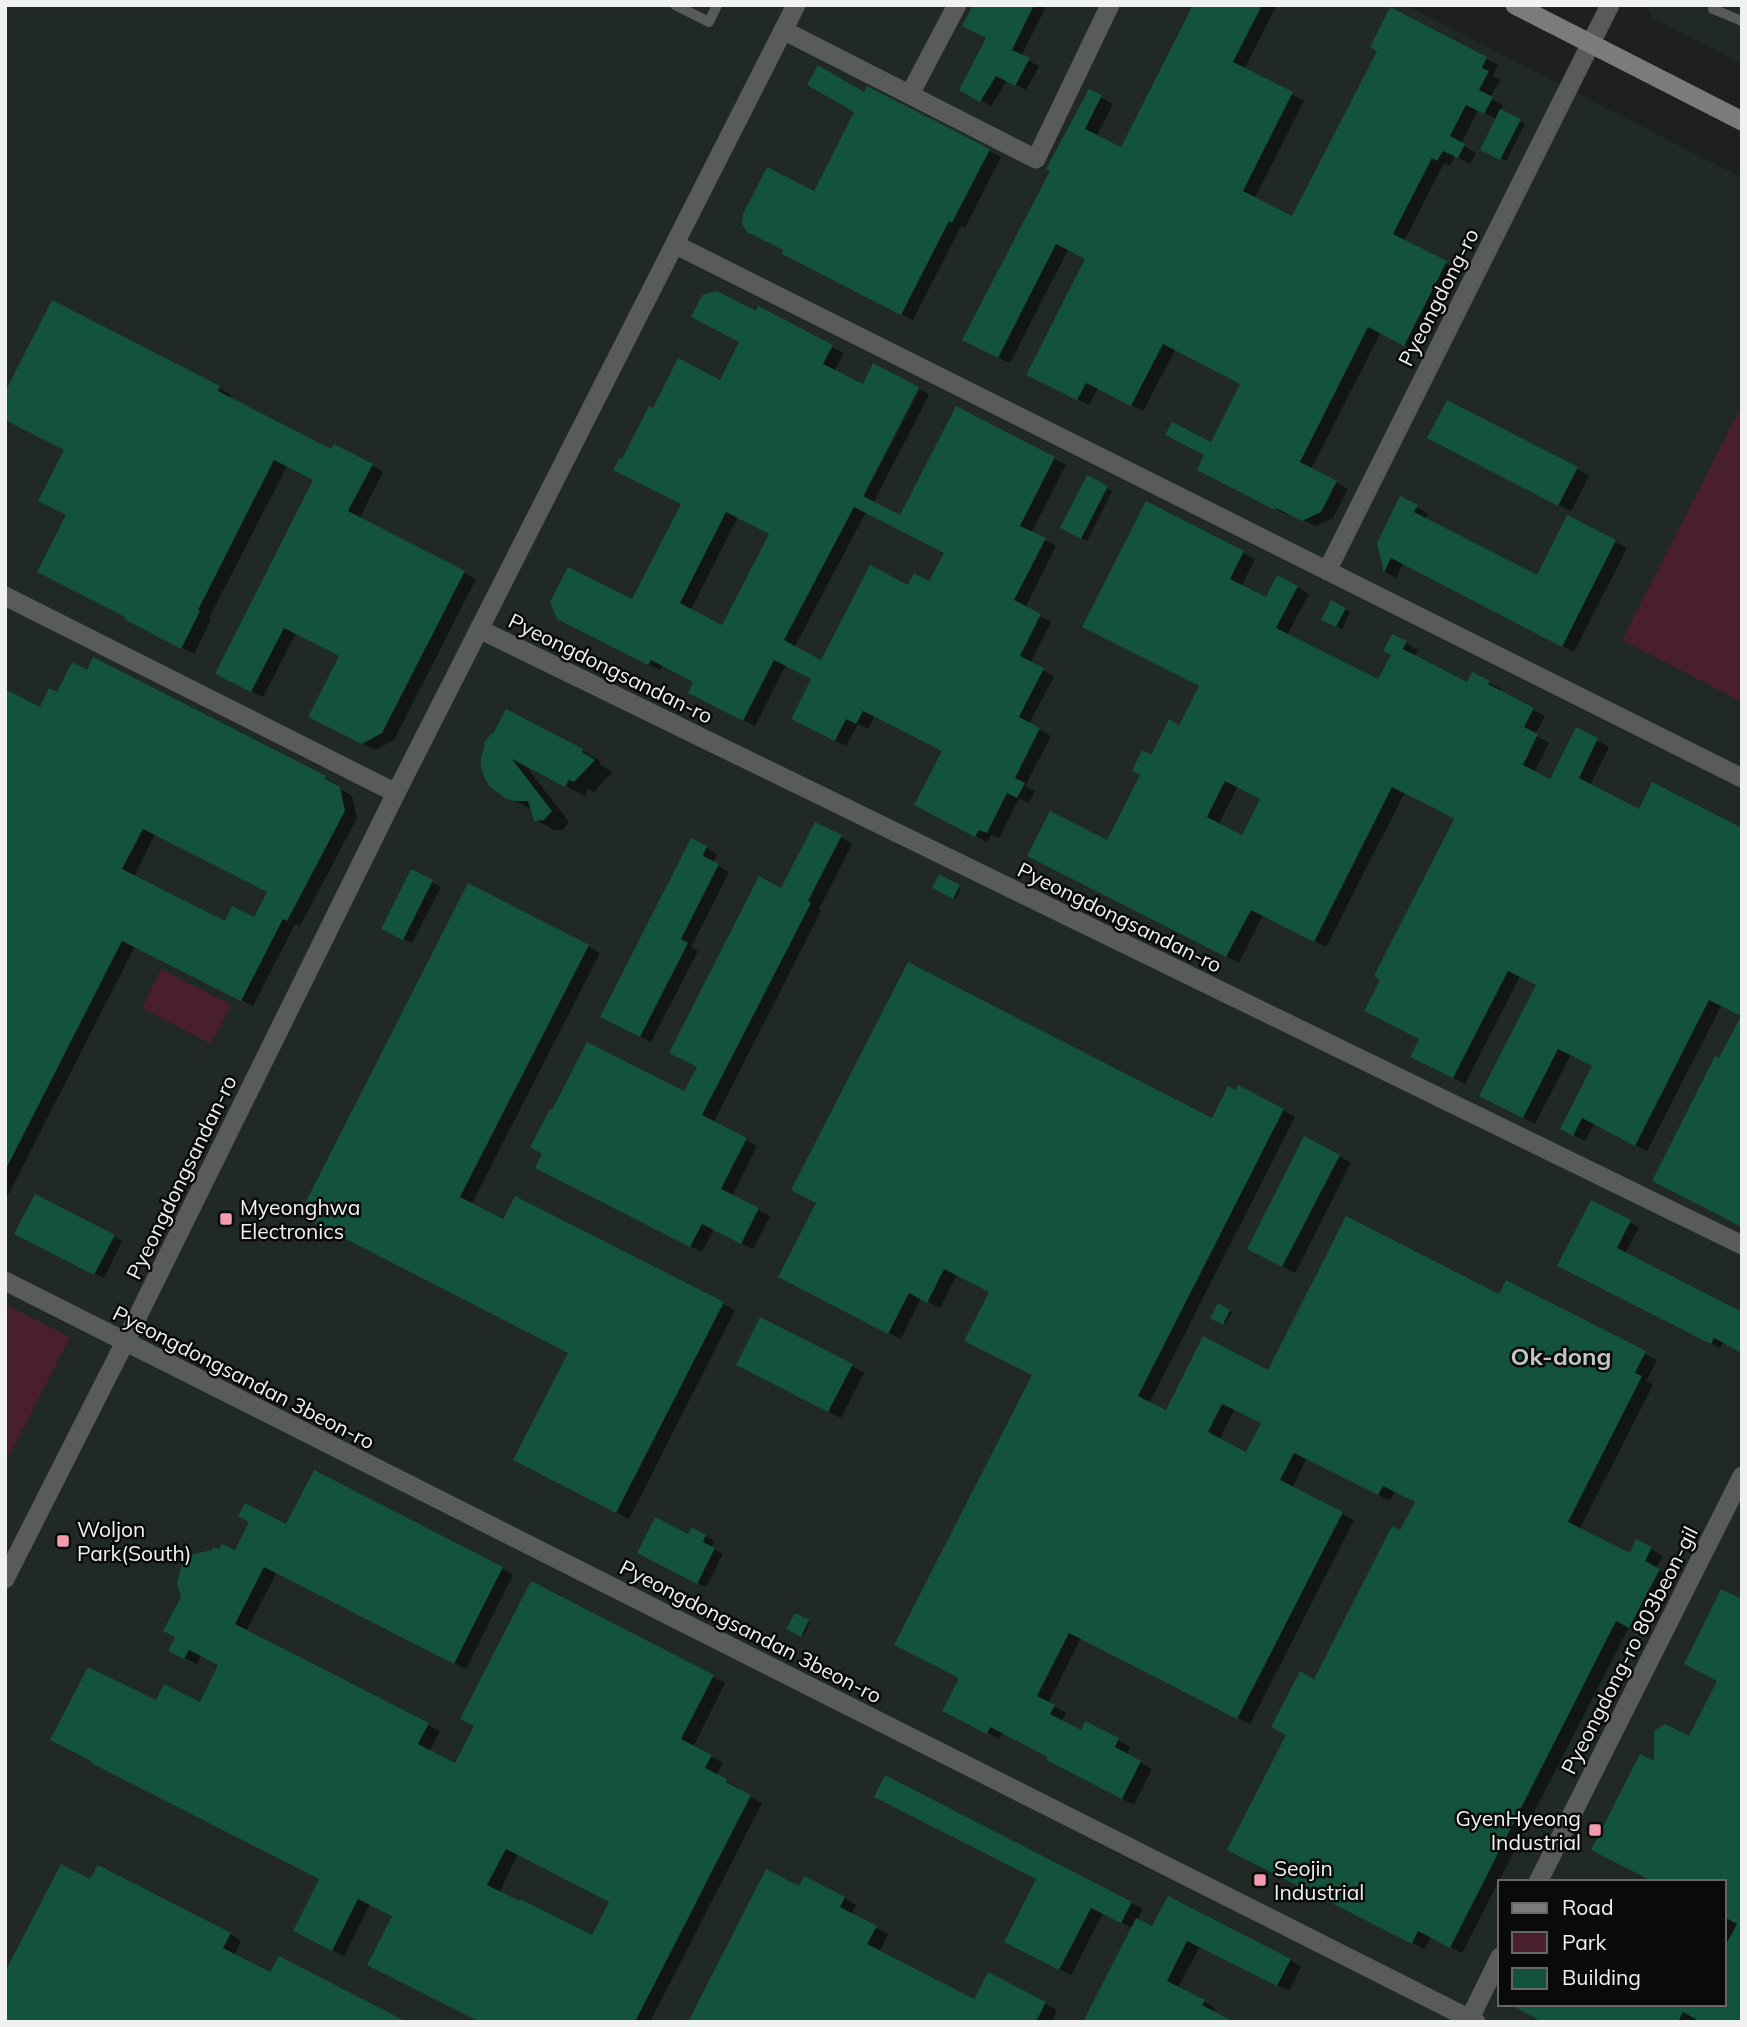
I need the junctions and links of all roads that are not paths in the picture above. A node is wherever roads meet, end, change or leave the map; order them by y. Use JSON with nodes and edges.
{"nodes":[{"id":1,"x":675,"y":5,"type":"edge"},
{"id":2,"x":717,"y":5,"type":"edge"},
{"id":3,"x":796,"y":5,"type":"edge"},
{"id":4,"x":957,"y":5,"type":"edge"},
{"id":5,"x":1110,"y":5,"type":"edge"},
{"id":6,"x":1515,"y":5,"type":"edge"},
{"id":7,"x":1610,"y":5,"type":"edge"},
{"id":8,"x":1713,"y":9,"type":"dead end"},
{"id":9,"x":1742,"y":21,"type":"edge"},
{"id":10,"x":783,"y":30,"type":"junction"},
{"id":11,"x":1591,"y":43,"type":"junction"},
{"id":12,"x":910,"y":94,"type":"junction"},
{"id":13,"x":1742,"y":121,"type":"edge"},
{"id":14,"x":676,"y":245,"type":"junction"},
{"id":15,"x":1327,"y":571,"type":"junction"},
{"id":16,"x":5,"y":596,"type":"edge"},
{"id":17,"x":479,"y":629,"type":"junction"},
{"id":18,"x":1742,"y":779,"type":"edge"},
{"id":19,"x":396,"y":793,"type":"junction"},
{"id":20,"x":1742,"y":1245,"type":"edge"},
{"id":21,"x":5,"y":1281,"type":"edge"},
{"id":22,"x":125,"y":1342,"type":"junction"},
{"id":23,"x":1742,"y":1476,"type":"edge"},
{"id":24,"x":5,"y":1579,"type":"edge"},
{"id":25,"x":1539,"y":1880,"type":"edge"},
{"id":26,"x":1498,"y":1961,"type":"edge"},
{"id":27,"x":1471,"y":2021,"type":"edge"}],
"edges":[{"from":1,"to":2,"type":"lane"},
{"from":3,"to":10,"type":"street","name":"Pyeongdongsandan-ro"},
{"from":4,"to":12,"type":"street"},
{"from":5,"to":12,"type":"street"},
{"from":6,"to":11,"type":"main road"},
{"from":7,"to":11,"type":"street","name":"Pyeongdong-ro"},
{"from":8,"to":9,"type":"lane"},
{"from":10,"to":12,"type":"street"},
{"from":10,"to":14,"type":"street","name":"Pyeongdongsandan-ro"},
{"from":11,"to":13,"type":"main road"},
{"from":11,"to":15,"type":"street","name":"Pyeongdong-ro"},
{"from":14,"to":15,"type":"street"},
{"from":14,"to":17,"type":"street","name":"Pyeongdongsandan-ro"},
{"from":15,"to":18,"type":"street"},
{"from":16,"to":19,"type":"street"},
{"from":17,"to":19,"type":"street","name":"Pyeongdongsandan-ro"},
{"from":17,"to":20,"type":"street","name":"Pyeongdongsandan-ro"},
{"from":19,"to":22,"type":"street","name":"Pyeongdongsandan-ro"},
{"from":21,"to":22,"type":"street","name":"Pyeongdongsandan 3beon-ro"},
{"from":22,"to":24,"type":"street","name":"Pyeongdongsandan-ro"},
{"from":22,"to":27,"type":"street","name":"Pyeongdongsandan 3beon-ro"},
{"from":23,"to":25,"type":"street","name":"Pyeongdong-ro 803beon-gil"},
{"from":26,"to":27,"type":"street"}]}
